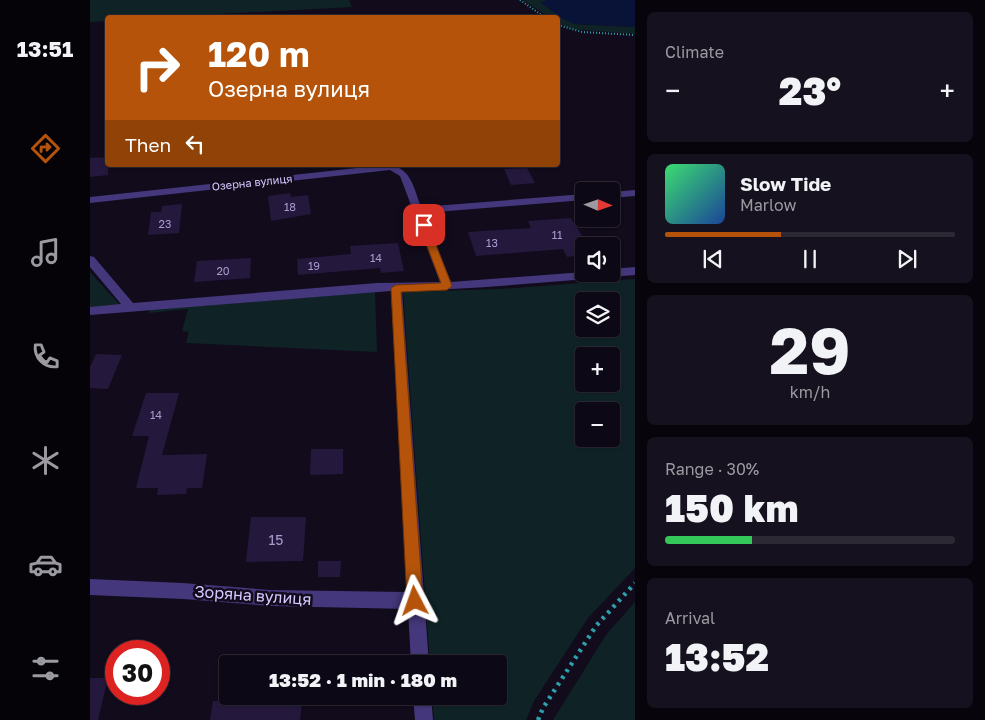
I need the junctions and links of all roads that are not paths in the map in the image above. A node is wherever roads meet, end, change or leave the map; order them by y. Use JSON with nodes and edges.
{"nodes":[{"id":1,"x":382,"y":167,"type":"edge"},
{"id":2,"x":393,"y":167,"type":"edge"},
{"id":3,"x":635,"y":194,"type":"edge"},
{"id":4,"x":620,"y":195,"type":"edge"},
{"id":5,"x":575,"y":198,"type":"edge"},
{"id":6,"x":90,"y":200,"type":"edge"},
{"id":7,"x":418,"y":210,"type":"junction"},
{"id":8,"x":90,"y":260,"type":"edge"},
{"id":9,"x":635,"y":272,"type":"edge"},
{"id":10,"x":620,"y":273,"type":"edge"},
{"id":11,"x":575,"y":276,"type":"edge"},
{"id":12,"x":447,"y":286,"type":"junction"},
{"id":13,"x":396,"y":288,"type":"junction"},
{"id":14,"x":130,"y":307,"type":"junction"},
{"id":15,"x":90,"y":311,"type":"edge"},
{"id":16,"x":90,"y":587,"type":"edge"},
{"id":17,"x":415,"y":601,"type":"junction"},
{"id":18,"x":419,"y":655,"type":"edge"},
{"id":19,"x":423,"y":705,"type":"edge"},
{"id":20,"x":424,"y":720,"type":"edge"}],
"edges":[{"from":1,"to":6,"type":"street","name":"Озерна вулиця"},
{"from":2,"to":7,"type":"street","name":"Озерна вулиця"},
{"from":3,"to":4,"type":"street"},
{"from":5,"to":7,"type":"street"},
{"from":7,"to":12,"type":"street","name":"Озерна вулиця"},
{"from":8,"to":14,"type":"street"},
{"from":9,"to":10,"type":"street"},
{"from":11,"to":12,"type":"street"},
{"from":12,"to":13,"type":"street"},
{"from":13,"to":14,"type":"street"},
{"from":13,"to":17,"type":"street"},
{"from":14,"to":15,"type":"street"},
{"from":16,"to":17,"type":"street","name":"Зоряна вулиця"},
{"from":17,"to":18,"type":"street"},
{"from":19,"to":20,"type":"street"}]}
